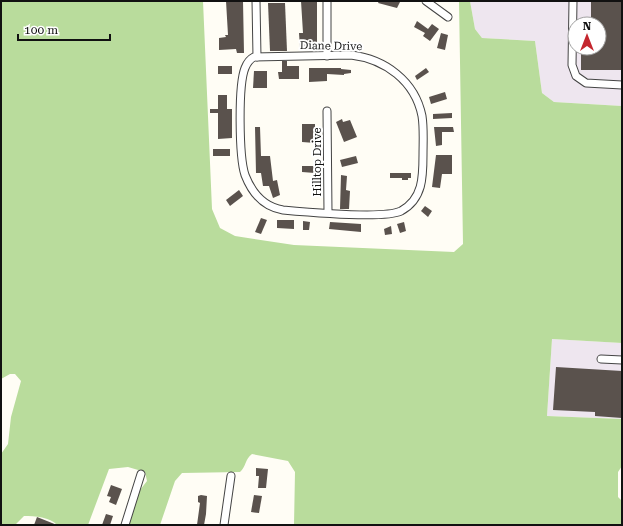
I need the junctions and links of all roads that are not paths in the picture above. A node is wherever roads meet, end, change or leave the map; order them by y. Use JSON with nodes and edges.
{"nodes":[{"id":1,"x":256,"y":1,"type":"edge"},
{"id":2,"x":328,"y":1,"type":"edge"},
{"id":3,"x":426,"y":1,"type":"edge"},
{"id":4,"x":573,"y":1,"type":"edge"},
{"id":5,"x":448,"y":17,"type":"dead end"},
{"id":6,"x":257,"y":56,"type":"junction"},
{"id":7,"x":327,"y":56,"type":"junction"},
{"id":8,"x":622,"y":85,"type":"edge"},
{"id":9,"x":328,"y":111,"type":"dead end"},
{"id":10,"x":328,"y":212,"type":"junction"},
{"id":11,"x":601,"y":359,"type":"dead end"},
{"id":12,"x":622,"y":360,"type":"edge"},
{"id":13,"x":141,"y":474,"type":"dead end"},
{"id":14,"x":231,"y":476,"type":"dead end"},
{"id":15,"x":125,"y":525,"type":"edge"},
{"id":16,"x":224,"y":525,"type":"edge"}],
"edges":[{"from":1,"to":6,"type":"street"},
{"from":2,"to":7,"type":"street"},
{"from":3,"to":5,"type":"street"},
{"from":4,"to":8,"type":"street"},
{"from":6,"to":7,"type":"street","name":"Diane Drive"},
{"from":6,"to":10,"type":"street","name":"Diane Drive"},
{"from":7,"to":10,"type":"street","name":"Diane Drive"},
{"from":9,"to":10,"type":"street","name":"Hilltop Drive"},
{"from":11,"to":12,"type":"street"},
{"from":13,"to":15,"type":"street"},
{"from":14,"to":16,"type":"street"}]}
